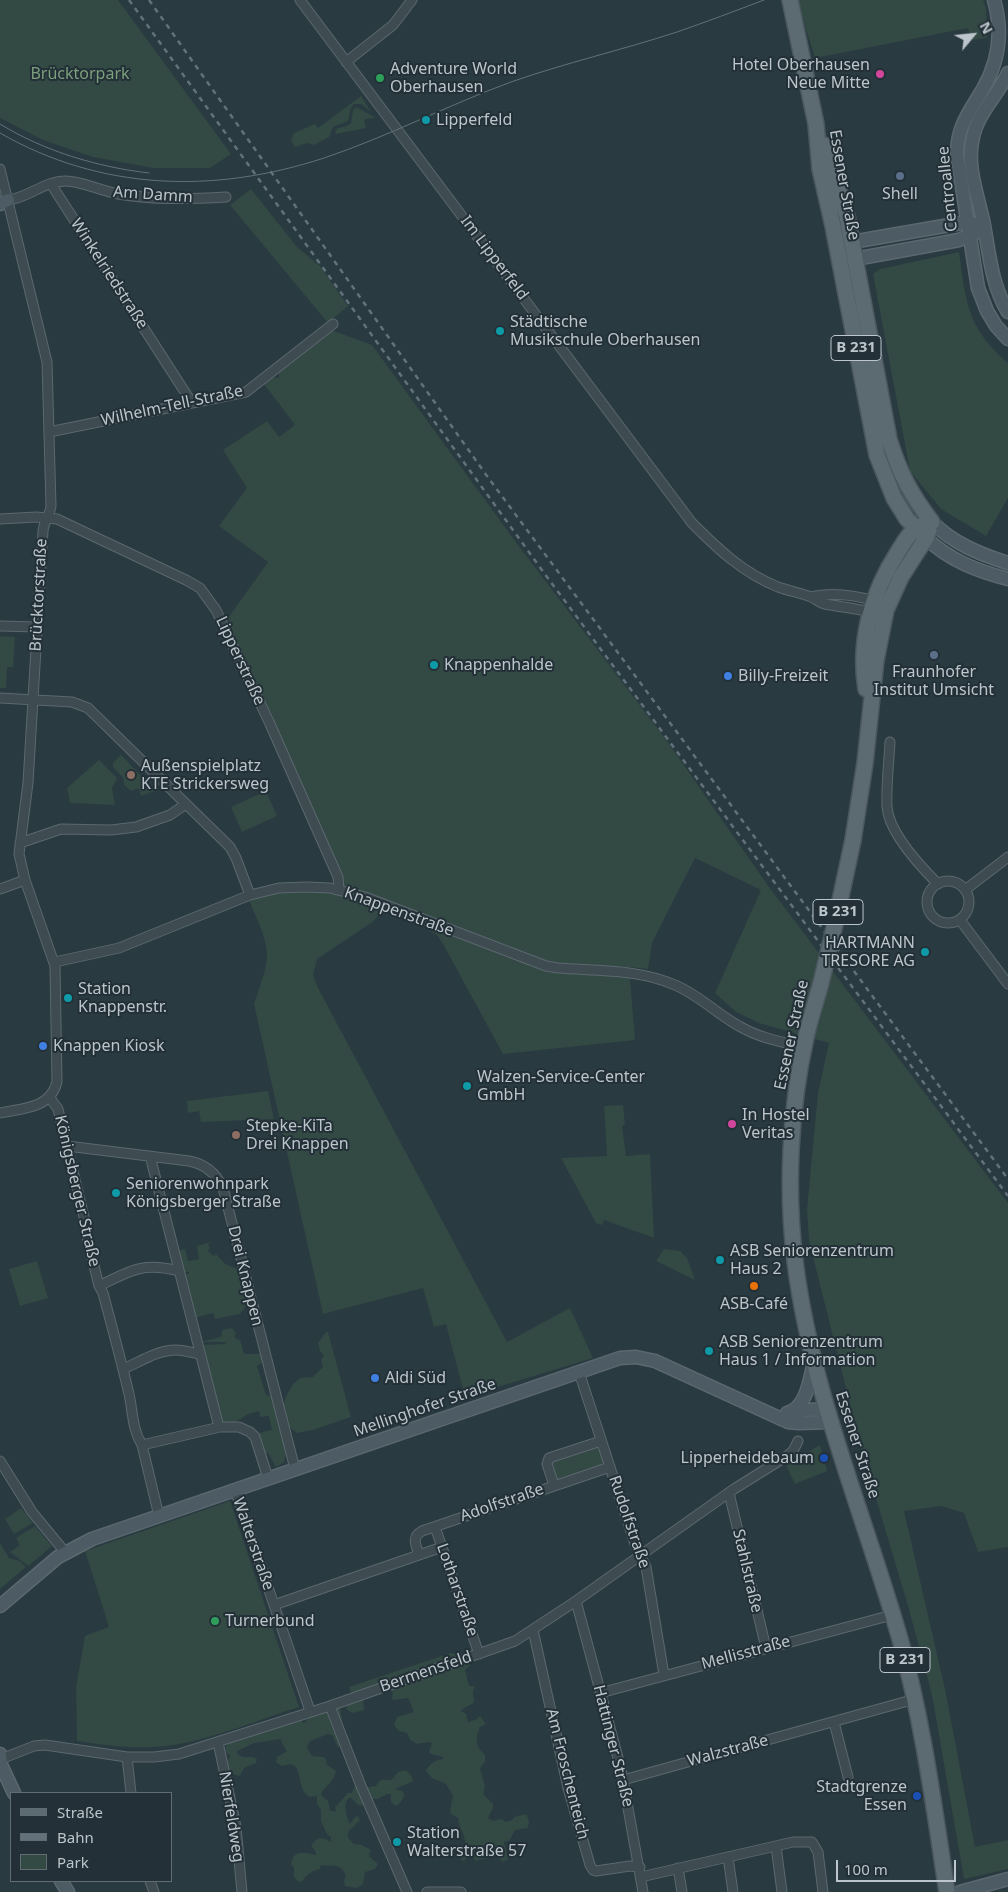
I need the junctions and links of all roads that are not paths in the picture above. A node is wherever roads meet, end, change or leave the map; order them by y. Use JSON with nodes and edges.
{"nodes":[{"id":1,"x":300,"y":0,"type":"edge"},
{"id":2,"x":412,"y":0,"type":"edge"},
{"id":3,"x":790,"y":0,"type":"edge"},
{"id":4,"x":994,"y":0,"type":"edge"},
{"id":5,"x":346,"y":62,"type":"junction"},
{"id":6,"x":1008,"y":73,"type":"edge"},
{"id":7,"x":816,"y":124,"type":"junction"},
{"id":8,"x":0,"y":168,"type":"edge"},
{"id":9,"x":51,"y":184,"type":"junction"},
{"id":10,"x":226,"y":196,"type":"dead end"},
{"id":11,"x":4,"y":199,"type":"edge"},
{"id":12,"x":967,"y":222,"type":"junction"},
{"id":13,"x":977,"y":228,"type":"junction"},
{"id":14,"x":852,"y":242,"type":"junction"},
{"id":15,"x":838,"y":251,"type":"junction"},
{"id":16,"x":855,"y":259,"type":"junction"},
{"id":17,"x":1008,"y":312,"type":"edge"},
{"id":18,"x":333,"y":324,"type":"dead end"},
{"id":19,"x":1008,"y":339,"type":"edge"},
{"id":20,"x":192,"y":403,"type":"junction"},
{"id":21,"x":49,"y":432,"type":"junction"},
{"id":22,"x":49,"y":518,"type":"junction"},
{"id":23,"x":0,"y":519,"type":"edge"},
{"id":24,"x":932,"y":522,"type":"junction"},
{"id":25,"x":920,"y":533,"type":"junction"},
{"id":26,"x":1008,"y":562,"type":"edge"},
{"id":27,"x":1008,"y":579,"type":"edge"},
{"id":28,"x":872,"y":606,"type":"junction"},
{"id":29,"x":886,"y":610,"type":"junction"},
{"id":30,"x":0,"y":626,"type":"edge"},
{"id":31,"x":37,"y":627,"type":"junction"},
{"id":32,"x":0,"y":698,"type":"edge"},
{"id":33,"x":33,"y":700,"type":"junction"},
{"id":34,"x":869,"y":709,"type":"junction"},
{"id":35,"x":890,"y":742,"type":"dead end"},
{"id":36,"x":186,"y":804,"type":"junction"},
{"id":37,"x":20,"y":843,"type":"junction"},
{"id":38,"x":1008,"y":858,"type":"edge"},
{"id":39,"x":25,"y":880,"type":"junction"},
{"id":40,"x":938,"y":884,"type":"junction"},
{"id":41,"x":0,"y":889,"type":"edge"},
{"id":42,"x":339,"y":890,"type":"junction"},
{"id":43,"x":965,"y":890,"type":"junction"},
{"id":44,"x":250,"y":895,"type":"junction"},
{"id":45,"x":960,"y":920,"type":"junction"},
{"id":46,"x":55,"y":962,"type":"junction"},
{"id":47,"x":1008,"y":984,"type":"edge"},
{"id":48,"x":804,"y":1048,"type":"junction"},
{"id":49,"x":50,"y":1098,"type":"junction"},
{"id":50,"x":0,"y":1113,"type":"edge"},
{"id":51,"x":67,"y":1146,"type":"junction"},
{"id":52,"x":150,"y":1156,"type":"junction"},
{"id":53,"x":179,"y":1271,"type":"junction"},
{"id":54,"x":100,"y":1286,"type":"junction"},
{"id":55,"x":200,"y":1354,"type":"junction"},
{"id":56,"x":814,"y":1362,"type":"junction"},
{"id":57,"x":123,"y":1369,"type":"junction"},
{"id":58,"x":579,"y":1372,"type":"junction"},
{"id":59,"x":791,"y":1412,"type":"junction"},
{"id":60,"x":771,"y":1414,"type":"junction"},
{"id":61,"x":831,"y":1422,"type":"junction"},
{"id":62,"x":219,"y":1427,"type":"junction"},
{"id":63,"x":602,"y":1441,"type":"junction"},
{"id":64,"x":798,"y":1441,"type":"dead end"},
{"id":65,"x":142,"y":1445,"type":"junction"},
{"id":66,"x":0,"y":1461,"type":"edge"},
{"id":67,"x":610,"y":1467,"type":"junction"},
{"id":68,"x":295,"y":1469,"type":"junction"},
{"id":69,"x":268,"y":1478,"type":"junction"},
{"id":70,"x":554,"y":1485,"type":"junction"},
{"id":71,"x":235,"y":1490,"type":"junction"},
{"id":72,"x":729,"y":1493,"type":"junction"},
{"id":73,"x":159,"y":1516,"type":"junction"},
{"id":74,"x":435,"y":1527,"type":"junction"},
{"id":75,"x":442,"y":1547,"type":"junction"},
{"id":76,"x":65,"y":1552,"type":"junction"},
{"id":77,"x":419,"y":1555,"type":"junction"},
{"id":78,"x":642,"y":1555,"type":"junction"},
{"id":79,"x":576,"y":1601,"type":"junction"},
{"id":80,"x":274,"y":1605,"type":"junction"},
{"id":81,"x":0,"y":1606,"type":"edge"},
{"id":82,"x":892,"y":1615,"type":"junction"},
{"id":83,"x":533,"y":1630,"type":"junction"},
{"id":84,"x":766,"y":1648,"type":"junction"},
{"id":85,"x":479,"y":1654,"type":"junction"},
{"id":86,"x":664,"y":1675,"type":"junction"},
{"id":87,"x":600,"y":1693,"type":"junction"},
{"id":88,"x":915,"y":1699,"type":"junction"},
{"id":89,"x":330,"y":1706,"type":"junction"},
{"id":90,"x":310,"y":1711,"type":"junction"},
{"id":91,"x":834,"y":1722,"type":"junction"},
{"id":92,"x":218,"y":1742,"type":"junction"},
{"id":93,"x":127,"y":1757,"type":"junction"},
{"id":94,"x":0,"y":1760,"type":"edge"},
{"id":95,"x":848,"y":1777,"type":"dead end"},
{"id":96,"x":623,"y":1780,"type":"junction"},
{"id":97,"x":14,"y":1792,"type":"edge"},
{"id":98,"x":131,"y":1792,"type":"edge"},
{"id":99,"x":776,"y":1846,"type":"junction"},
{"id":100,"x":728,"y":1857,"type":"junction"},
{"id":101,"x":640,"y":1867,"type":"junction"},
{"id":102,"x":678,"y":1868,"type":"junction"},
{"id":103,"x":641,"y":1877,"type":"junction"},
{"id":104,"x":1008,"y":1879,"type":"edge"},
{"id":105,"x":242,"y":1892,"type":"edge"},
{"id":106,"x":407,"y":1892,"type":"edge"},
{"id":107,"x":427,"y":1892,"type":"edge"},
{"id":108,"x":460,"y":1892,"type":"edge"},
{"id":109,"x":643,"y":1892,"type":"edge"},
{"id":110,"x":682,"y":1892,"type":"edge"},
{"id":111,"x":733,"y":1892,"type":"edge"},
{"id":112,"x":782,"y":1892,"type":"edge"},
{"id":113,"x":823,"y":1892,"type":"edge"},
{"id":114,"x":947,"y":1892,"type":"edge"},
{"id":115,"x":960,"y":1892,"type":"edge"}],
"edges":[{"from":1,"to":5,"type":"street","name":"Im Lipperfeld"},
{"from":2,"to":5,"type":"street"},
{"from":3,"to":7,"type":"main road","name":"Essener Straße","number":"B 231"},
{"from":4,"to":12,"type":"main road","name":"Centroallee"},
{"from":5,"to":28,"type":"street","name":"Im Lipperfeld"},
{"from":6,"to":13,"type":"main road","name":"Centroallee"},
{"from":7,"to":14,"type":"main road","name":"Essener Straße","number":"B 231"},
{"from":7,"to":15,"type":"main road","name":"Essener Straße","number":"B 231"},
{"from":8,"to":11,"type":"street","name":"Brücktorstraße"},
{"from":9,"to":10,"type":"street","name":"Am Damm"},
{"from":9,"to":11,"type":"street"},
{"from":9,"to":20,"type":"street","name":"Winkelriedstraße"},
{"from":11,"to":21,"type":"street","name":"Brücktorstraße"},
{"from":12,"to":13,"type":"main road","name":"Centroallee"},
{"from":12,"to":14,"type":"main road"},
{"from":13,"to":16,"type":"main road"},
{"from":13,"to":17,"type":"main road","name":"Centroallee"},
{"from":13,"to":19,"type":"main road","name":"Centroallee"},
{"from":14,"to":15,"type":"main road","name":"Essener Straße"},
{"from":14,"to":16,"type":"main road","name":"Essener Straße","number":"B 231"},
{"from":15,"to":16,"type":"main road","name":"Essener Straße"},
{"from":15,"to":25,"type":"main road","name":"Essener Straße","number":"B 231"},
{"from":16,"to":24,"type":"main road","name":"Essener Straße","number":"B 231"},
{"from":18,"to":20,"type":"street","name":"Wilhelm-Tell-Straße"},
{"from":20,"to":21,"type":"street","name":"Wilhelm-Tell-Straße"},
{"from":21,"to":22,"type":"street","name":"Brücktorstraße"},
{"from":22,"to":23,"type":"street"},
{"from":22,"to":31,"type":"street","name":"Brücktorstraße"},
{"from":22,"to":42,"type":"street","name":"Lipperstraße"},
{"from":24,"to":25,"type":"main road"},
{"from":24,"to":26,"type":"main road"},
{"from":25,"to":27,"type":"main road"},
{"from":25,"to":28,"type":"main road","name":"Essener Straße","number":"B 231"},
{"from":25,"to":29,"type":"main road","name":"Essener Straße","number":"B 231"},
{"from":28,"to":29,"type":"main road"},
{"from":28,"to":34,"type":"main road","name":"Essener Straße","number":"B 231"},
{"from":29,"to":34,"type":"main road","name":"Essener Straße","number":"B 231"},
{"from":30,"to":31,"type":"street"},
{"from":31,"to":33,"type":"street","name":"Brücktorstraße"},
{"from":32,"to":33,"type":"street"},
{"from":33,"to":36,"type":"street"},
{"from":33,"to":37,"type":"street","name":"Brücktorstraße"},
{"from":34,"to":48,"type":"main road","name":"Essener Straße","number":"B 231","bridge":true},
{"from":35,"to":40,"type":"street"},
{"from":36,"to":37,"type":"street"},
{"from":36,"to":44,"type":"street"},
{"from":37,"to":39,"type":"street","name":"Brücktorstraße"},
{"from":38,"to":43,"type":"street"},
{"from":39,"to":41,"type":"street"},
{"from":39,"to":46,"type":"street","name":"Brücktorstraße"},
{"from":40,"to":43,"type":"street"},
{"from":40,"to":45,"type":"street"},
{"from":42,"to":44,"type":"street","name":"Knappenstraße"},
{"from":42,"to":48,"type":"street","name":"Knappenstraße"},
{"from":43,"to":45,"type":"street"},
{"from":44,"to":46,"type":"street","name":"Knappenstraße"},
{"from":45,"to":47,"type":"street"},
{"from":46,"to":49,"type":"street"},
{"from":48,"to":56,"type":"main road","name":"Essener Straße","number":"B 231"},
{"from":49,"to":50,"type":"street"},
{"from":49,"to":51,"type":"street","name":"Königsberger Straße"},
{"from":51,"to":52,"type":"street","name":"Drei Knappen"},
{"from":51,"to":54,"type":"street","name":"Königsberger Straße"},
{"from":52,"to":53,"type":"street"},
{"from":52,"to":68,"type":"street","name":"Drei Knappen"},
{"from":53,"to":54,"type":"street","name":"Königsberger Straße"},
{"from":53,"to":55,"type":"street"},
{"from":54,"to":57,"type":"street","name":"Königsberger Straße"},
{"from":55,"to":57,"type":"street"},
{"from":55,"to":62,"type":"street"},
{"from":56,"to":59,"type":"main road"},
{"from":56,"to":61,"type":"main road","name":"Essener Straße","number":"B 231"},
{"from":57,"to":65,"type":"street","name":"Königsberger Straße"},
{"from":58,"to":60,"type":"main road","name":"Mellinghofer Straße"},
{"from":58,"to":63,"type":"street","name":"Rudolfstraße"},
{"from":58,"to":68,"type":"main road","name":"Mellinghofer Straße"},
{"from":59,"to":60,"type":"main road"},
{"from":59,"to":61,"type":"main road"},
{"from":60,"to":61,"type":"main road","name":"Mellinghofer Straße"},
{"from":61,"to":82,"type":"main road","name":"Essener Straße","number":"B 231"},
{"from":62,"to":65,"type":"street"},
{"from":62,"to":69,"type":"street"},
{"from":63,"to":67,"type":"street","name":"Rudolfstraße"},
{"from":63,"to":70,"type":"street"},
{"from":64,"to":72,"type":"street","name":"Bermensfeld"},
{"from":65,"to":73,"type":"street","name":"Königsberger Straße"},
{"from":66,"to":76,"type":"street"},
{"from":67,"to":70,"type":"street","name":"Adolfstraße"},
{"from":67,"to":78,"type":"street","name":"Rudolfstraße"},
{"from":68,"to":69,"type":"main road","name":"Mellinghofer Straße"},
{"from":69,"to":71,"type":"main road","name":"Mellinghofer Straße"},
{"from":70,"to":74,"type":"street","name":"Adolfstraße"},
{"from":71,"to":73,"type":"main road","name":"Mellinghofer Straße"},
{"from":71,"to":80,"type":"street","name":"Walterstraße"},
{"from":72,"to":78,"type":"street","name":"Bermensfeld"},
{"from":72,"to":84,"type":"street","name":"Stahlstraße"},
{"from":73,"to":76,"type":"main road","name":"Mellinghofer Straße"},
{"from":74,"to":75,"type":"street","name":"Lotharstraße"},
{"from":74,"to":77,"type":"street","name":"Adolfstraße"},
{"from":75,"to":77,"type":"street"},
{"from":75,"to":85,"type":"street","name":"Lotharstraße"},
{"from":76,"to":81,"type":"main road","name":"Mellinghofer Straße"},
{"from":77,"to":80,"type":"street"},
{"from":78,"to":79,"type":"street","name":"Bermensfeld"},
{"from":78,"to":86,"type":"street","name":"Rudolfstraße"},
{"from":79,"to":83,"type":"street","name":"Bermensfeld"},
{"from":79,"to":87,"type":"street","name":"Hattinger Straße"},
{"from":80,"to":90,"type":"street","name":"Walterstraße"},
{"from":82,"to":84,"type":"street","name":"Mellisstraße"},
{"from":82,"to":88,"type":"main road","name":"Essener Straße","number":"B 231"},
{"from":83,"to":85,"type":"street","name":"Bermensfeld"},
{"from":83,"to":101,"type":"street","name":"Am Froschenteich"},
{"from":84,"to":86,"type":"street","name":"Mellisstraße"},
{"from":85,"to":89,"type":"street","name":"Bermensfeld"},
{"from":86,"to":87,"type":"street","name":"Mellisstraße"},
{"from":87,"to":96,"type":"street","name":"Hattinger Straße"},
{"from":88,"to":91,"type":"street","name":"Walzstraße"},
{"from":88,"to":114,"type":"main road","name":"Essener Straße","number":"B 231"},
{"from":89,"to":90,"type":"street","name":"Bermensfeld"},
{"from":89,"to":106,"type":"street"},
{"from":90,"to":92,"type":"street","name":"Bermensfeld"},
{"from":91,"to":95,"type":"street"},
{"from":91,"to":96,"type":"street","name":"Walzstraße"},
{"from":92,"to":93,"type":"street","name":"Bermensfeld"},
{"from":92,"to":105,"type":"street","name":"Nierfeldweg"},
{"from":93,"to":94,"type":"street","name":"Bermensfeld"},
{"from":93,"to":98,"type":"street"},
{"from":94,"to":97,"type":"main road"},
{"from":96,"to":101,"type":"street","name":"Hattinger Straße"},
{"from":99,"to":100,"type":"street"},
{"from":99,"to":112,"type":"street"},
{"from":99,"to":113,"type":"street"},
{"from":100,"to":102,"type":"street"},
{"from":100,"to":111,"type":"street"},
{"from":101,"to":103,"type":"street","name":"Hattinger Straße"},
{"from":102,"to":103,"type":"street"},
{"from":102,"to":110,"type":"street"},
{"from":103,"to":109,"type":"street","name":"Hattinger Straße"},
{"from":104,"to":115,"type":"main road"},
{"from":107,"to":108,"type":"street"}]}
